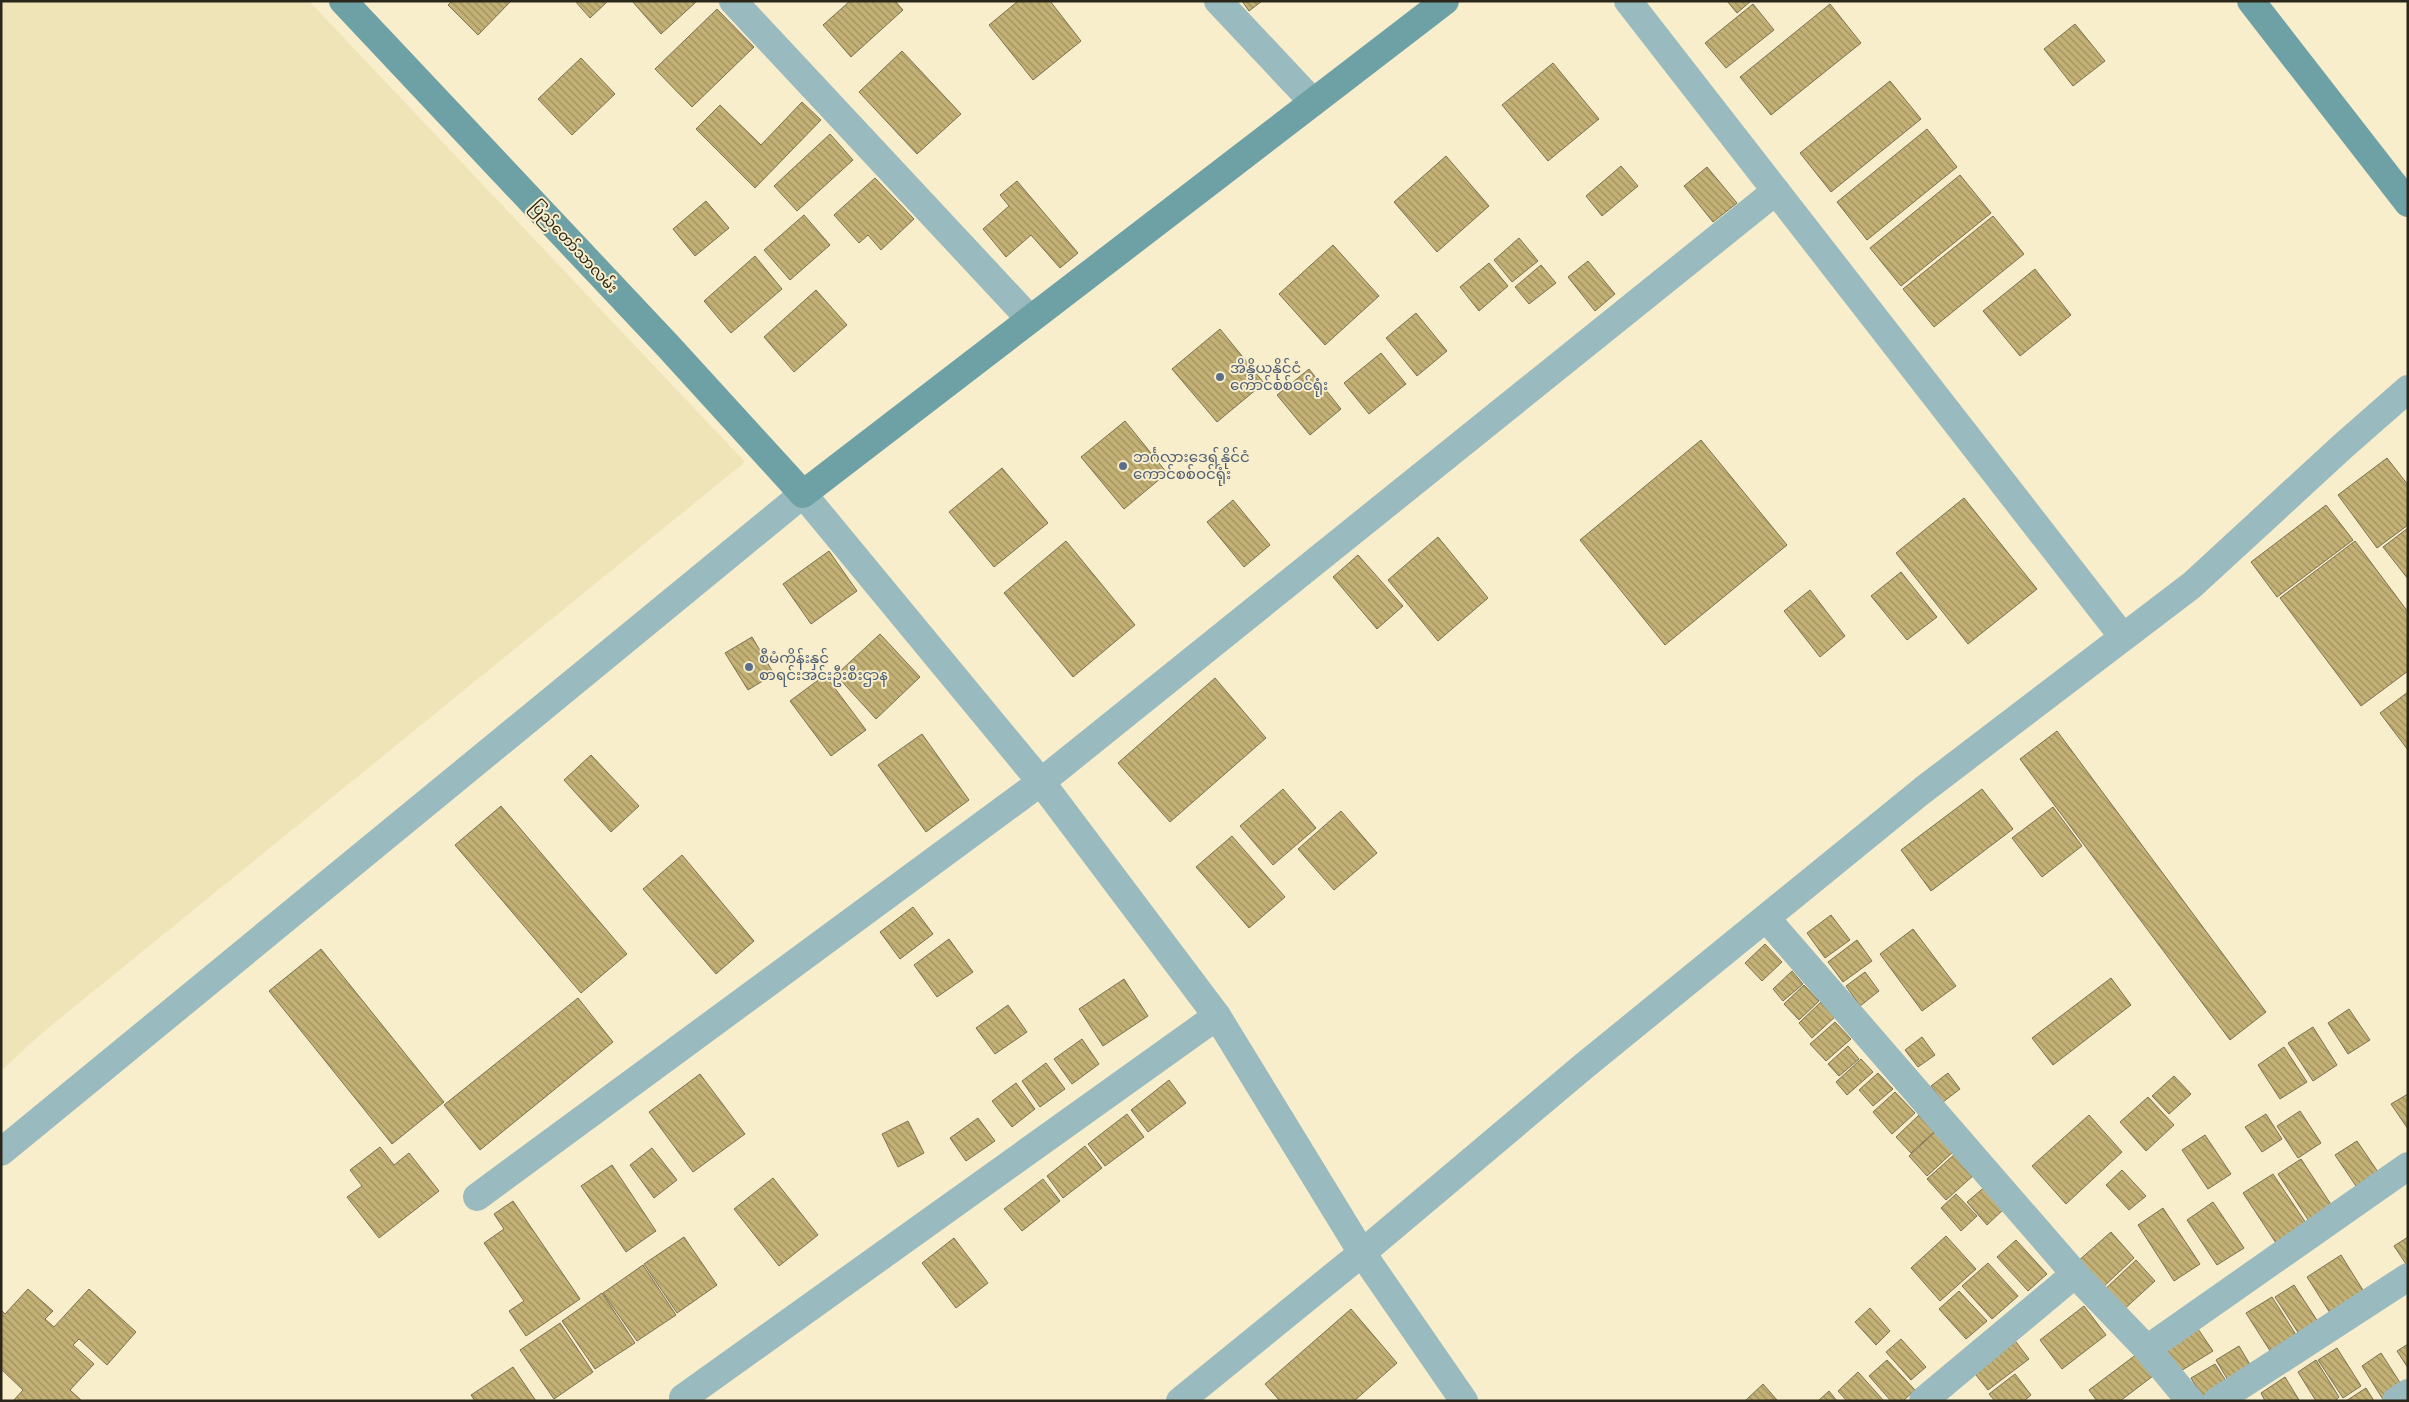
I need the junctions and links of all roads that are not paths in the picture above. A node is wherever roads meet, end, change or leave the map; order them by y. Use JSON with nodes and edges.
{"nodes":[{"id":1,"x":343,"y":1,"type":"edge"},
{"id":2,"x":734,"y":1,"type":"edge"},
{"id":3,"x":1218,"y":1,"type":"edge"},
{"id":4,"x":1445,"y":1,"type":"edge"},
{"id":5,"x":1628,"y":1,"type":"edge"},
{"id":6,"x":2251,"y":1,"type":"edge"},
{"id":7,"x":1313,"y":102,"type":"junction"},
{"id":8,"x":1776,"y":191,"type":"junction"},
{"id":9,"x":2408,"y":203,"type":"edge"},
{"id":10,"x":1030,"y":319,"type":"junction"},
{"id":11,"x":2408,"y":389,"type":"edge"},
{"id":12,"x":803,"y":494,"type":"junction"},
{"id":13,"x":2124,"y":637,"type":"junction"},
{"id":14,"x":1041,"y":782,"type":"junction"},
{"id":15,"x":1766,"y":918,"type":"junction"},
{"id":16,"x":1217,"y":1016,"type":"junction"},
{"id":17,"x":1,"y":1152,"type":"edge"},
{"id":18,"x":2408,"y":1166,"type":"edge"},
{"id":19,"x":477,"y":1197,"type":"dead end"},
{"id":20,"x":1362,"y":1253,"type":"junction"},
{"id":21,"x":2074,"y":1274,"type":"junction"},
{"id":22,"x":2408,"y":1277,"type":"edge"},
{"id":23,"x":2148,"y":1349,"type":"junction"},
{"id":24,"x":2408,"y":1393,"type":"edge"},
{"id":25,"x":683,"y":1398,"type":"dead end"},
{"id":26,"x":1180,"y":1401,"type":"edge"},
{"id":27,"x":1464,"y":1401,"type":"edge"},
{"id":28,"x":1923,"y":1401,"type":"edge"},
{"id":29,"x":2190,"y":1401,"type":"edge"},
{"id":30,"x":2217,"y":1401,"type":"edge"},
{"id":31,"x":2396,"y":1401,"type":"edge"}],
"edges":[{"from":1,"to":12,"type":"street","name":"ပြည်တော်သာလမ်း"},
{"from":2,"to":10,"type":"street"},
{"from":3,"to":7,"type":"street"},
{"from":4,"to":7,"type":"street"},
{"from":5,"to":8,"type":"street"},
{"from":6,"to":9,"type":"street"},
{"from":7,"to":10,"type":"street"},
{"from":8,"to":13,"type":"street"},
{"from":8,"to":14,"type":"street"},
{"from":10,"to":12,"type":"street"},
{"from":11,"to":13,"type":"street"},
{"from":12,"to":14,"type":"street"},
{"from":12,"to":17,"type":"street"},
{"from":13,"to":15,"type":"street"},
{"from":14,"to":16,"type":"street"},
{"from":14,"to":19,"type":"street"},
{"from":15,"to":20,"type":"street"},
{"from":15,"to":21,"type":"street"},
{"from":16,"to":20,"type":"street"},
{"from":16,"to":25,"type":"street"},
{"from":18,"to":23,"type":"street"},
{"from":20,"to":26,"type":"street"},
{"from":20,"to":27,"type":"street"},
{"from":21,"to":23,"type":"street"},
{"from":21,"to":28,"type":"street"},
{"from":22,"to":30,"type":"street"},
{"from":23,"to":29,"type":"street"},
{"from":24,"to":31,"type":"street"}]}
